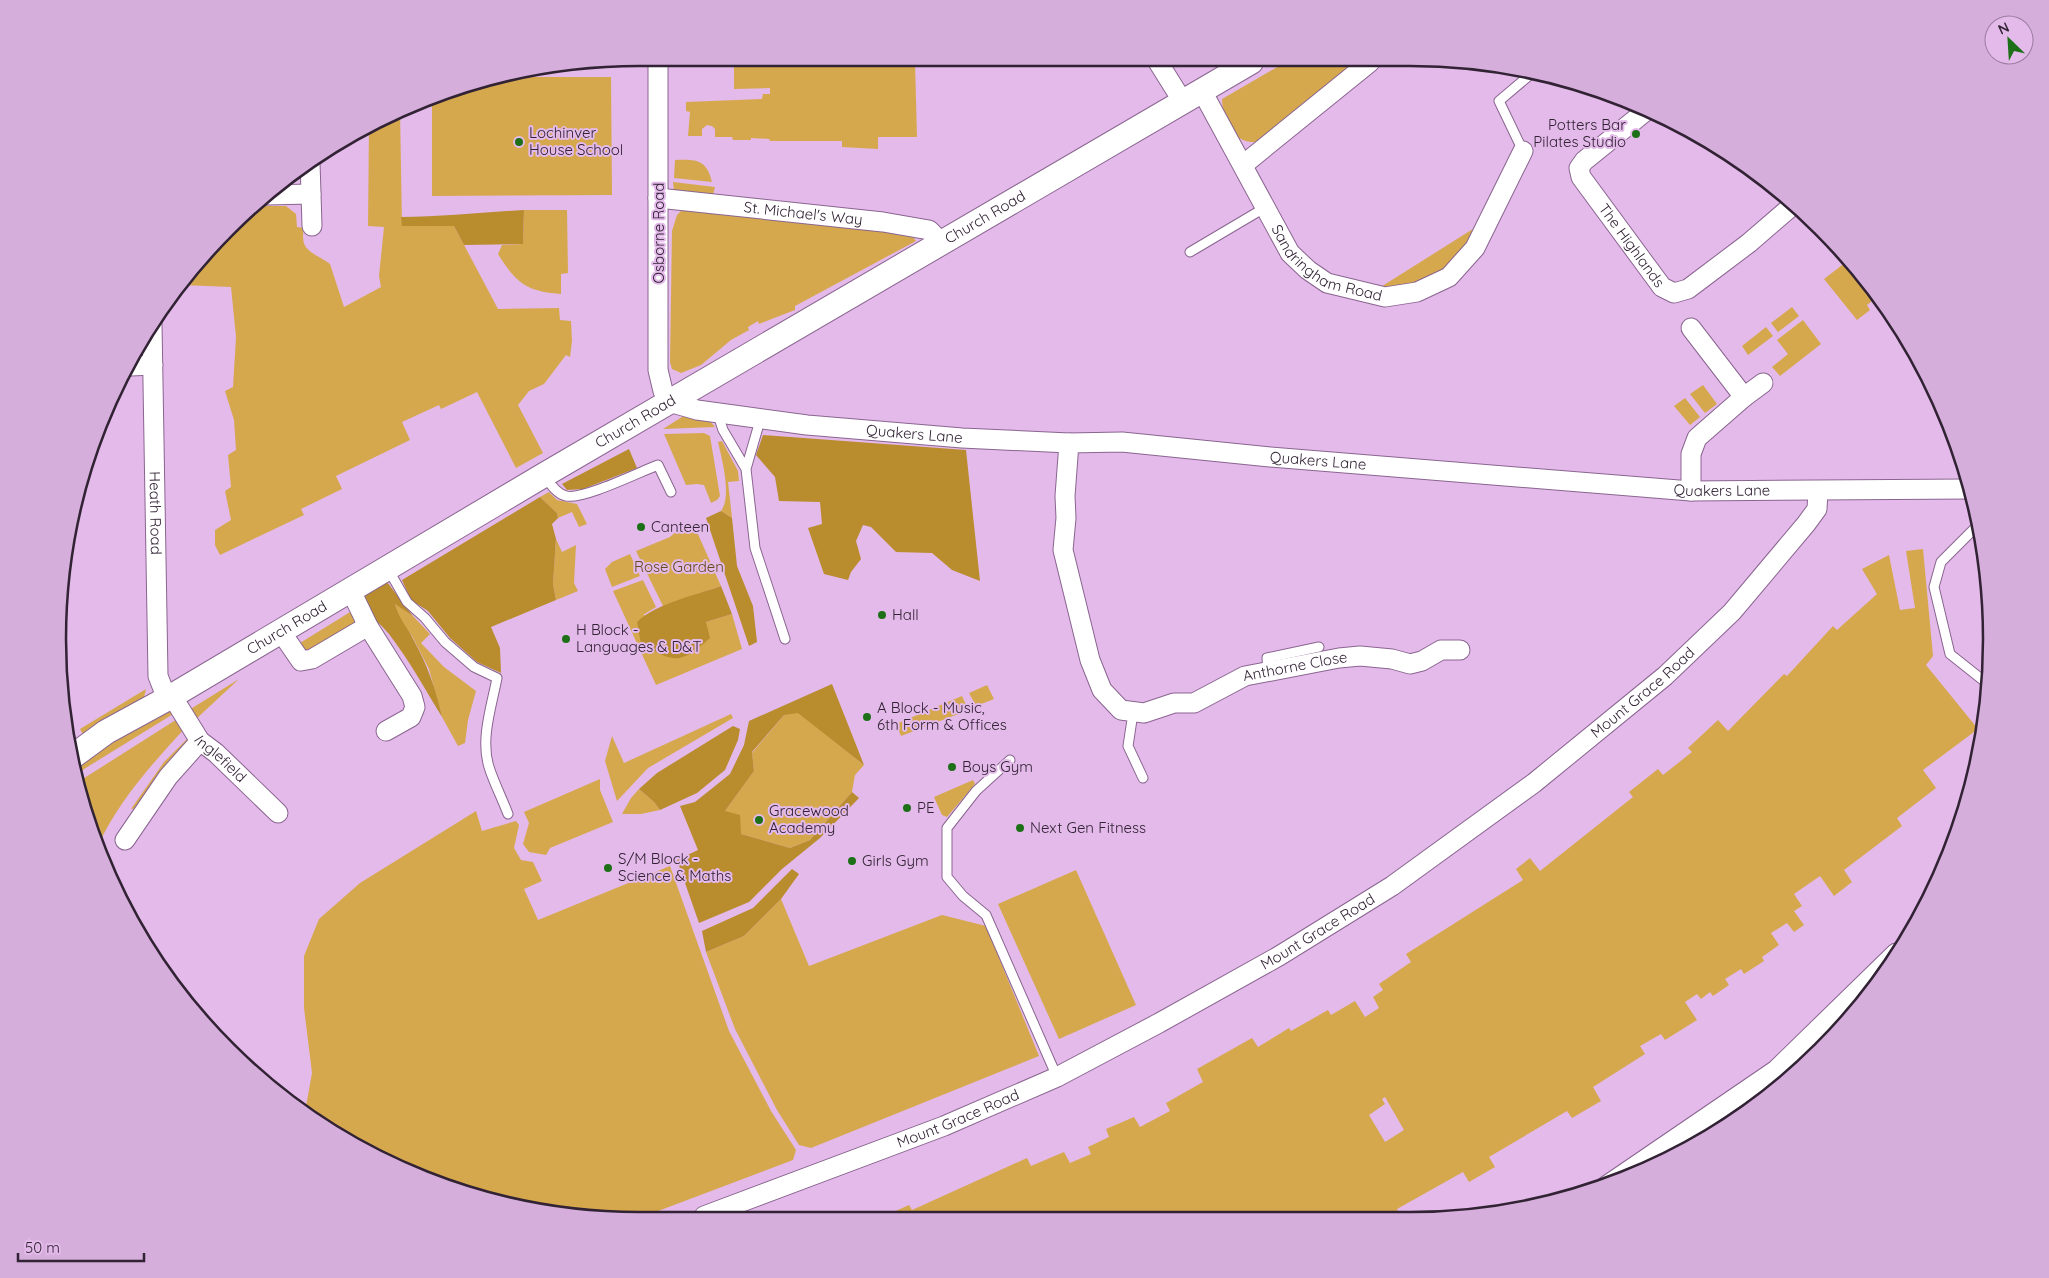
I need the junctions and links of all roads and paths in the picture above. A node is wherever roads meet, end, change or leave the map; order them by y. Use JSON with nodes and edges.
{"nodes":[{"id":1,"x":658,"y":66,"type":"edge"},
{"id":2,"x":1162,"y":66,"type":"edge"},
{"id":3,"x":1244,"y":66,"type":"edge"},
{"id":4,"x":1365,"y":66,"type":"edge"},
{"id":5,"x":1526,"y":78,"type":"edge"},
{"id":6,"x":1192,"y":97,"type":"junction"},
{"id":7,"x":1641,"y":115,"type":"edge"},
{"id":8,"x":1523,"y":151,"type":"joint"},
{"id":9,"x":1243,"y":165,"type":"junction"},
{"id":10,"x":310,"y":171,"type":"edge"},
{"id":11,"x":311,"y":194,"type":"junction"},
{"id":12,"x":278,"y":195,"type":"edge"},
{"id":13,"x":658,"y":198,"type":"junction"},
{"id":14,"x":1267,"y":207,"type":"junction"},
{"id":15,"x":1789,"y":209,"type":"edge"},
{"id":16,"x":312,"y":226,"type":"dead end"},
{"id":17,"x":942,"y":242,"type":"junction"},
{"id":18,"x":1190,"y":252,"type":"dead end"},
{"id":19,"x":1691,"y":328,"type":"dead end"},
{"id":20,"x":152,"y":338,"type":"edge"},
{"id":21,"x":153,"y":365,"type":"junction"},
{"id":22,"x":136,"y":366,"type":"edge"},
{"id":23,"x":1763,"y":382,"type":"dead end"},
{"id":24,"x":1744,"y":397,"type":"junction"},
{"id":25,"x":669,"y":402,"type":"junction"},
{"id":26,"x":717,"y":412,"type":"junction"},
{"id":27,"x":761,"y":418,"type":"junction"},
{"id":28,"x":1069,"y":442,"type":"junction"},
{"id":29,"x":746,"y":469,"type":"junction"},
{"id":30,"x":544,"y":475,"type":"junction"},
{"id":31,"x":1962,"y":488,"type":"edge"},
{"id":32,"x":1691,"y":491,"type":"junction"},
{"id":33,"x":1818,"y":491,"type":"junction"},
{"id":34,"x":671,"y":492,"type":"dead end"},
{"id":35,"x":1973,"y":530,"type":"edge"},
{"id":36,"x":388,"y":568,"type":"junction"},
{"id":37,"x":351,"y":591,"type":"junction"},
{"id":38,"x":368,"y":626,"type":"junction"},
{"id":39,"x":281,"y":632,"type":"junction"},
{"id":40,"x":786,"y":639,"type":"dead end"},
{"id":41,"x":1319,"y":647,"type":"dead end"},
{"id":42,"x":1460,"y":650,"type":"dead end"},
{"id":43,"x":1268,"y":672,"type":"junction"},
{"id":44,"x":1982,"y":679,"type":"edge"},
{"id":45,"x":169,"y":698,"type":"junction"},
{"id":46,"x":1133,"y":713,"type":"junction"},
{"id":47,"x":386,"y":731,"type":"dead end"},
{"id":48,"x":200,"y":741,"type":"junction"},
{"id":49,"x":77,"y":753,"type":"edge"},
{"id":50,"x":1010,"y":760,"type":"dead end"},
{"id":51,"x":1142,"y":778,"type":"dead end"},
{"id":52,"x":278,"y":813,"type":"dead end"},
{"id":53,"x":508,"y":814,"type":"dead end"},
{"id":54,"x":124,"y":840,"type":"dead end"},
{"id":55,"x":1873,"y":976,"type":"edge"},
{"id":56,"x":1057,"y":1077,"type":"junction"},
{"id":57,"x":1639,"y":1164,"type":"edge"},
{"id":58,"x":715,"y":1212,"type":"edge"}],
"edges":[{"from":1,"to":13,"type":"street","name":"Osborne Road"},
{"from":2,"to":6,"type":"street"},
{"from":3,"to":6,"type":"street","name":"Church Road"},
{"from":4,"to":9,"type":"street"},
{"from":5,"to":8,"type":"lane"},
{"from":6,"to":9,"type":"street"},
{"from":6,"to":17,"type":"street","name":"Church Road"},
{"from":7,"to":15,"type":"street","name":"The Highlands"},
{"from":8,"to":14,"type":"street","name":"Sandringham Road"},
{"from":9,"to":14,"type":"street","name":"Sandringham Road"},
{"from":10,"to":11,"type":"street"},
{"from":11,"to":12,"type":"street"},
{"from":11,"to":16,"type":"street"},
{"from":13,"to":17,"type":"street","name":"St. Michael's Way"},
{"from":13,"to":25,"type":"street","name":"Osborne Road"},
{"from":14,"to":18,"type":"lane"},
{"from":17,"to":25,"type":"street","name":"Church Road"},
{"from":19,"to":24,"type":"street"},
{"from":20,"to":21,"type":"street","name":"Heath Road"},
{"from":21,"to":22,"type":"street"},
{"from":21,"to":45,"type":"street","name":"Heath Road"},
{"from":23,"to":24,"type":"street"},
{"from":24,"to":32,"type":"street"},
{"from":25,"to":26,"type":"street","name":"Quakers Lane"},
{"from":25,"to":30,"type":"street","name":"Church Road"},
{"from":26,"to":27,"type":"street","name":"Quakers Lane"},
{"from":26,"to":29,"type":"lane"},
{"from":27,"to":28,"type":"street","name":"Quakers Lane"},
{"from":27,"to":29,"type":"lane"},
{"from":28,"to":32,"type":"street","name":"Quakers Lane"},
{"from":28,"to":46,"type":"street"},
{"from":29,"to":40,"type":"lane"},
{"from":30,"to":34,"type":"lane"},
{"from":30,"to":36,"type":"street","name":"Church Road"},
{"from":31,"to":33,"type":"street","name":"Quakers Lane"},
{"from":32,"to":33,"type":"street","name":"Quakers Lane"},
{"from":33,"to":56,"type":"street","name":"Mount Grace Road"},
{"from":35,"to":44,"type":"lane"},
{"from":36,"to":37,"type":"street","name":"Church Road"},
{"from":36,"to":53,"type":"lane"},
{"from":37,"to":38,"type":"street"},
{"from":37,"to":39,"type":"street","name":"Church Road"},
{"from":38,"to":39,"type":"street"},
{"from":38,"to":47,"type":"street"},
{"from":39,"to":45,"type":"street","name":"Church Road"},
{"from":41,"to":43,"type":"lane"},
{"from":42,"to":43,"type":"street","name":"Anthorne Close"},
{"from":43,"to":46,"type":"street","name":"Anthorne Close"},
{"from":45,"to":48,"type":"street","name":"Inglefield"},
{"from":45,"to":49,"type":"street","name":"Church Road"},
{"from":46,"to":51,"type":"lane"},
{"from":48,"to":52,"type":"street","name":"Inglefield"},
{"from":48,"to":54,"type":"street"},
{"from":50,"to":56,"type":"lane"},
{"from":55,"to":57,"type":"street"},
{"from":56,"to":58,"type":"street","name":"Mount Grace Road"}]}
